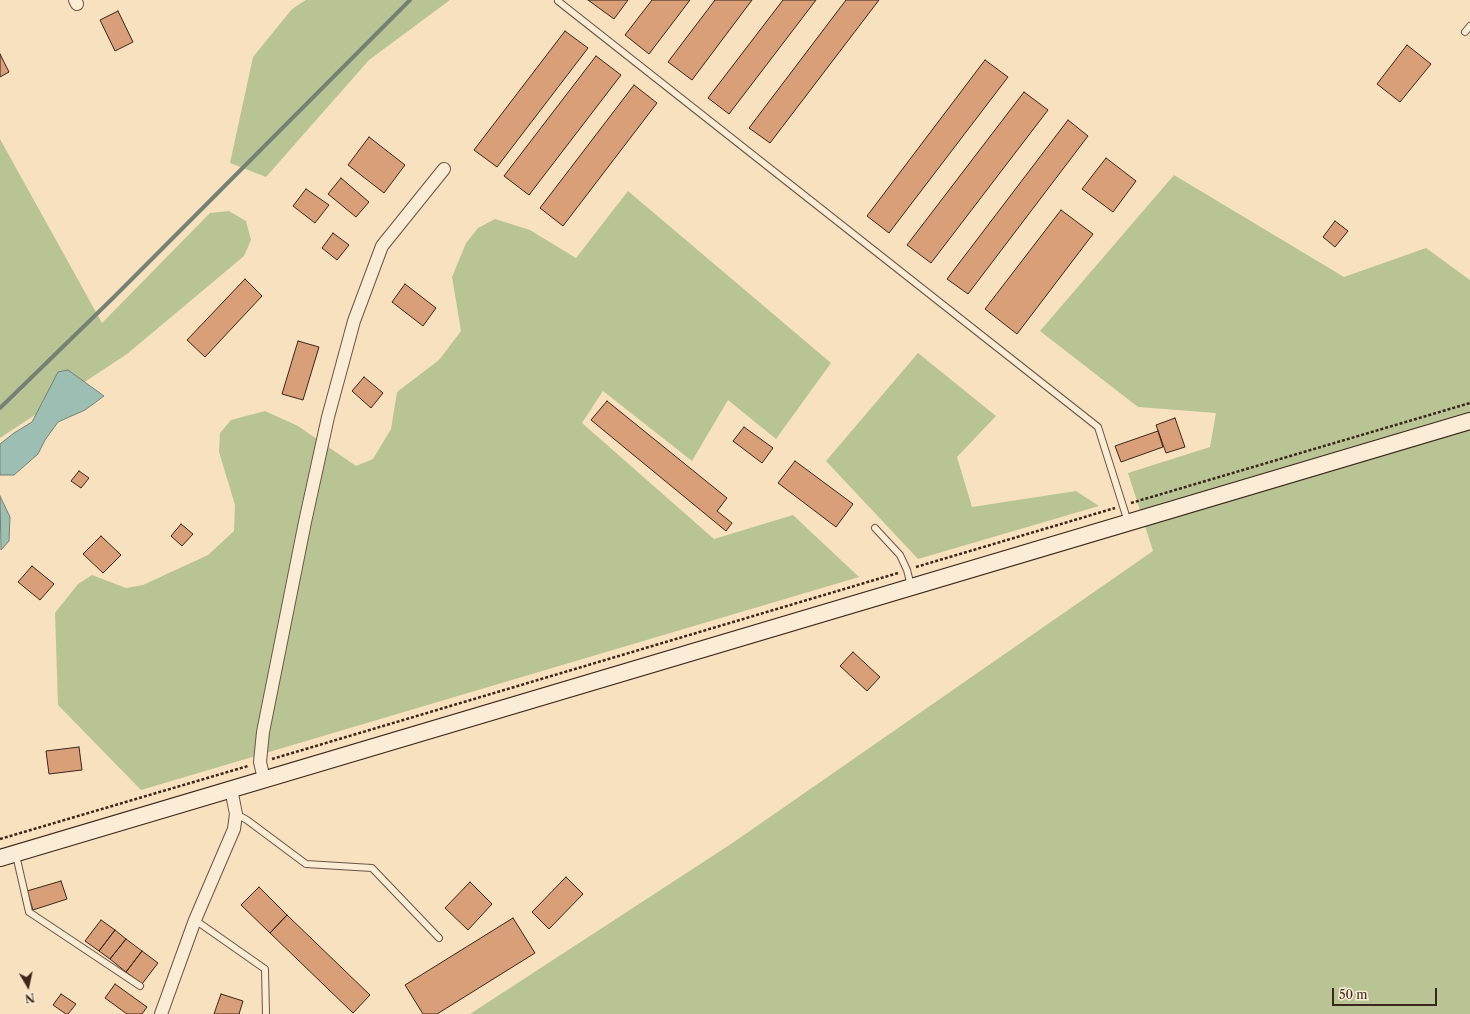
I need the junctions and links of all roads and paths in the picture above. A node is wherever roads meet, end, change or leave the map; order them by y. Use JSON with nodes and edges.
{"nodes":[{"id":1,"x":558,"y":1,"type":"dead end"},
{"id":2,"x":1470,"y":26,"type":"edge"},
{"id":3,"x":1465,"y":32,"type":"dead end"},
{"id":4,"x":444,"y":169,"type":"dead end"},
{"id":5,"x":1470,"y":403,"type":"edge"},
{"id":6,"x":1470,"y":421,"type":"edge"},
{"id":7,"x":1123,"y":506,"type":"junction"},
{"id":8,"x":1128,"y":522,"type":"junction"},
{"id":9,"x":874,"y":528,"type":"dead end"},
{"id":10,"x":907,"y":570,"type":"junction"},
{"id":11,"x":911,"y":586,"type":"junction"},
{"id":12,"x":260,"y":762,"type":"junction"},
{"id":13,"x":264,"y":779,"type":"junction"},
{"id":14,"x":231,"y":789,"type":"junction"},
{"id":15,"x":236,"y":814,"type":"junction"},
{"id":16,"x":0,"y":839,"type":"edge"},
{"id":17,"x":16,"y":853,"type":"junction"},
{"id":18,"x":0,"y":858,"type":"edge"},
{"id":19,"x":195,"y":920,"type":"junction"},
{"id":20,"x":439,"y":938,"type":"dead end"},
{"id":21,"x":140,"y":986,"type":"dead end"},
{"id":22,"x":161,"y":1014,"type":"edge"},
{"id":23,"x":266,"y":1014,"type":"edge"}],
"edges":[{"from":1,"to":7,"type":"lane"},
{"from":2,"to":3,"type":"lane"},
{"from":4,"to":12,"type":"street"},
{"from":5,"to":7,"type":"path"},
{"from":6,"to":8,"type":"street"},
{"from":7,"to":8,"type":"lane"},
{"from":7,"to":10,"type":"path"},
{"from":8,"to":11,"type":"street"},
{"from":9,"to":10,"type":"lane"},
{"from":10,"to":11,"type":"lane"},
{"from":10,"to":12,"type":"path"},
{"from":11,"to":13,"type":"street"},
{"from":12,"to":13,"type":"street"},
{"from":12,"to":16,"type":"path"},
{"from":13,"to":14,"type":"street"},
{"from":14,"to":15,"type":"street"},
{"from":14,"to":17,"type":"street"},
{"from":15,"to":19,"type":"street"},
{"from":15,"to":20,"type":"lane"},
{"from":17,"to":18,"type":"street"},
{"from":17,"to":21,"type":"lane"},
{"from":19,"to":22,"type":"street"},
{"from":19,"to":23,"type":"lane"}]}
